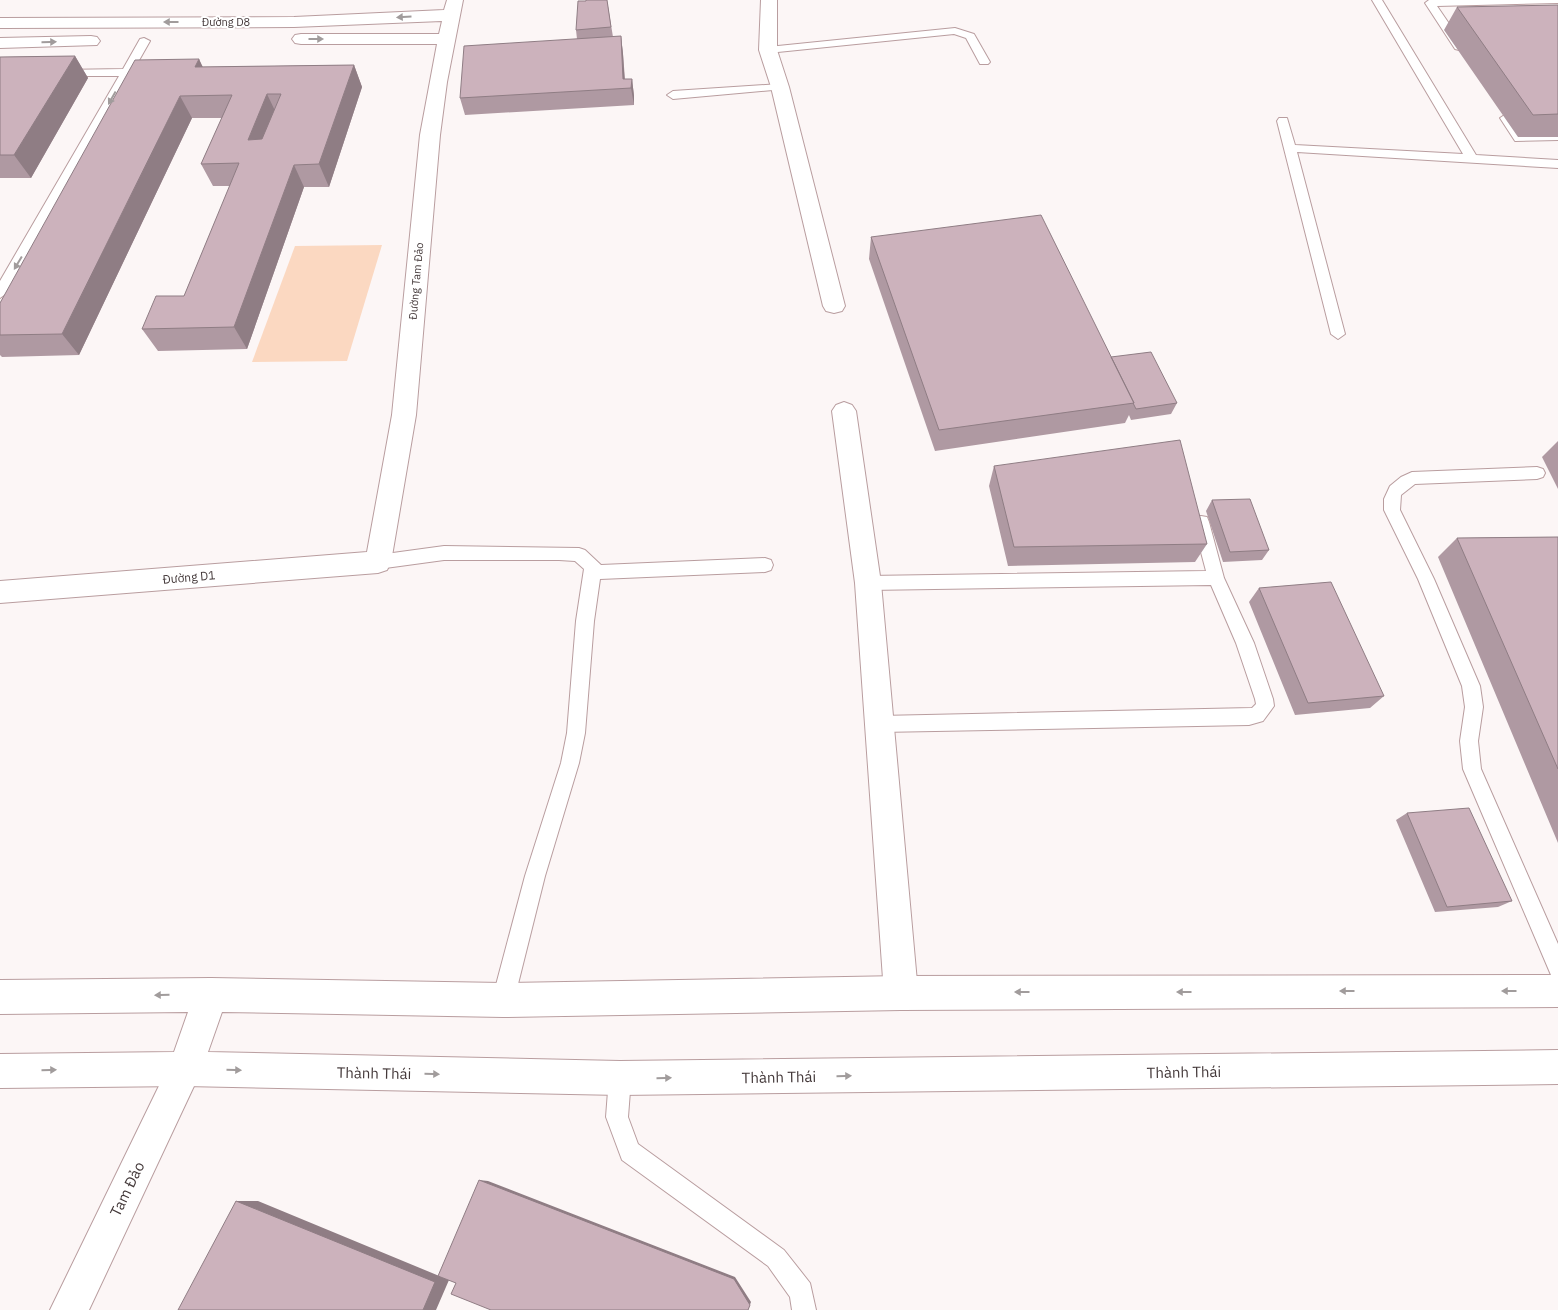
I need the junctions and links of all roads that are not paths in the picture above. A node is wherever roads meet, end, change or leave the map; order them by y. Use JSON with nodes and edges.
{"nodes":[{"id":1,"x":769,"y":0,"type":"edge"},
{"id":2,"x":1377,"y":0,"type":"edge"},
{"id":3,"x":1558,"y":0,"type":"edge"},
{"id":4,"x":454,"y":7,"type":"edge"},
{"id":5,"x":294,"y":22,"type":"junction"},
{"id":6,"x":0,"y":23,"type":"edge"},
{"id":7,"x":446,"y":39,"type":"junction"},
{"id":8,"x":163,"y":40,"type":"dead end"},
{"id":9,"x":106,"y":41,"type":"dead end"},
{"id":10,"x":125,"y":41,"type":"dead end"},
{"id":11,"x":144,"y":41,"type":"junction"},
{"id":12,"x":0,"y":43,"type":"edge"},
{"id":13,"x":768,"y":50,"type":"junction"},
{"id":14,"x":1467,"y":58,"type":"edge"},
{"id":15,"x":984,"y":62,"type":"dead end"},
{"id":16,"x":126,"y":72,"type":"junction"},
{"id":17,"x":48,"y":73,"type":"edge"},
{"id":18,"x":780,"y":87,"type":"junction"},
{"id":19,"x":673,"y":95,"type":"dead end"},
{"id":20,"x":1498,"y":106,"type":"dead end"},
{"id":21,"x":1283,"y":121,"type":"dead end"},
{"id":22,"x":1558,"y":136,"type":"edge"},
{"id":23,"x":1292,"y":148,"type":"junction"},
{"id":24,"x":1472,"y":158,"type":"junction"},
{"id":25,"x":1558,"y":164,"type":"edge"},
{"id":26,"x":0,"y":293,"type":"edge"},
{"id":27,"x":834,"y":306,"type":"dead end"},
{"id":28,"x":1338,"y":334,"type":"dead end"},
{"id":29,"x":844,"y":410,"type":"dead end"},
{"id":30,"x":1537,"y":474,"type":"dead end"},
{"id":31,"x":1196,"y":504,"type":"edge"},
{"id":32,"x":378,"y":562,"type":"junction"},
{"id":33,"x":765,"y":565,"type":"dead end"},
{"id":34,"x":592,"y":572,"type":"junction"},
{"id":35,"x":1216,"y":578,"type":"junction"},
{"id":36,"x":868,"y":583,"type":"junction"},
{"id":37,"x":0,"y":592,"type":"edge"},
{"id":38,"x":880,"y":724,"type":"junction"},
{"id":39,"x":1558,"y":968,"type":"edge"},
{"id":40,"x":1558,"y":991,"type":"edge"},
{"id":41,"x":901,"y":993,"type":"junction"},
{"id":42,"x":211,"y":995,"type":"junction"},
{"id":43,"x":0,"y":997,"type":"edge"},
{"id":44,"x":504,"y":1000,"type":"junction"},
{"id":45,"x":1558,"y":1068,"type":"edge"},
{"id":46,"x":185,"y":1069,"type":"junction"},
{"id":47,"x":0,"y":1071,"type":"edge"},
{"id":48,"x":620,"y":1078,"type":"junction"},
{"id":49,"x":70,"y":1310,"type":"edge"},
{"id":50,"x":804,"y":1310,"type":"edge"}],
"edges":[{"from":1,"to":13,"type":"street"},
{"from":2,"to":24,"type":"lane"},
{"from":3,"to":14,"type":"lane"},
{"from":4,"to":5,"type":"street","name":"Đường D8","one_way":true},
{"from":4,"to":7,"type":"street","name":"Đường Tam Đảo"},
{"from":5,"to":6,"type":"street","name":"Đường D8","one_way":true},
{"from":5,"to":7,"type":"street","one_way":true},
{"from":7,"to":32,"type":"street","name":"Đường Tam Đảo"},
{"from":8,"to":11,"type":"street"},
{"from":12,"to":9,"type":"street","one_way":true},
{"from":10,"to":11,"type":"street"},
{"from":11,"to":16,"type":"lane"},
{"from":13,"to":15,"type":"lane"},
{"from":13,"to":18,"type":"street"},
{"from":16,"to":17,"type":"lane"},
{"from":16,"to":26,"type":"lane","one_way":true},
{"from":18,"to":19,"type":"lane"},
{"from":18,"to":27,"type":"street"},
{"from":20,"to":22,"type":"lane"},
{"from":21,"to":23,"type":"lane"},
{"from":23,"to":24,"type":"lane"},
{"from":23,"to":28,"type":"lane"},
{"from":24,"to":25,"type":"lane"},
{"from":29,"to":36,"type":"street"},
{"from":30,"to":39,"type":"lane"},
{"from":31,"to":35,"type":"lane"},
{"from":32,"to":34,"type":"lane"},
{"from":32,"to":37,"type":"street","name":"Đường D1"},
{"from":33,"to":34,"type":"lane"},
{"from":34,"to":44,"type":"lane"},
{"from":35,"to":36,"type":"lane"},
{"from":35,"to":38,"type":"lane"},
{"from":36,"to":38,"type":"street"},
{"from":38,"to":41,"type":"street"},
{"from":40,"to":41,"type":"street","one_way":true},
{"from":41,"to":44,"type":"street"},
{"from":42,"to":43,"type":"street","one_way":true},
{"from":42,"to":44,"type":"street"},
{"from":42,"to":46,"type":"street","name":"Tam Đảo"},
{"from":48,"to":45,"type":"street","name":"Thành Thái","one_way":true},
{"from":47,"to":46,"type":"street","name":"Thành Thái","one_way":true},
{"from":46,"to":48,"type":"street","name":"Thành Thái","one_way":true},
{"from":46,"to":49,"type":"street","name":"Tam Đảo"},
{"from":48,"to":50,"type":"lane"}]}
